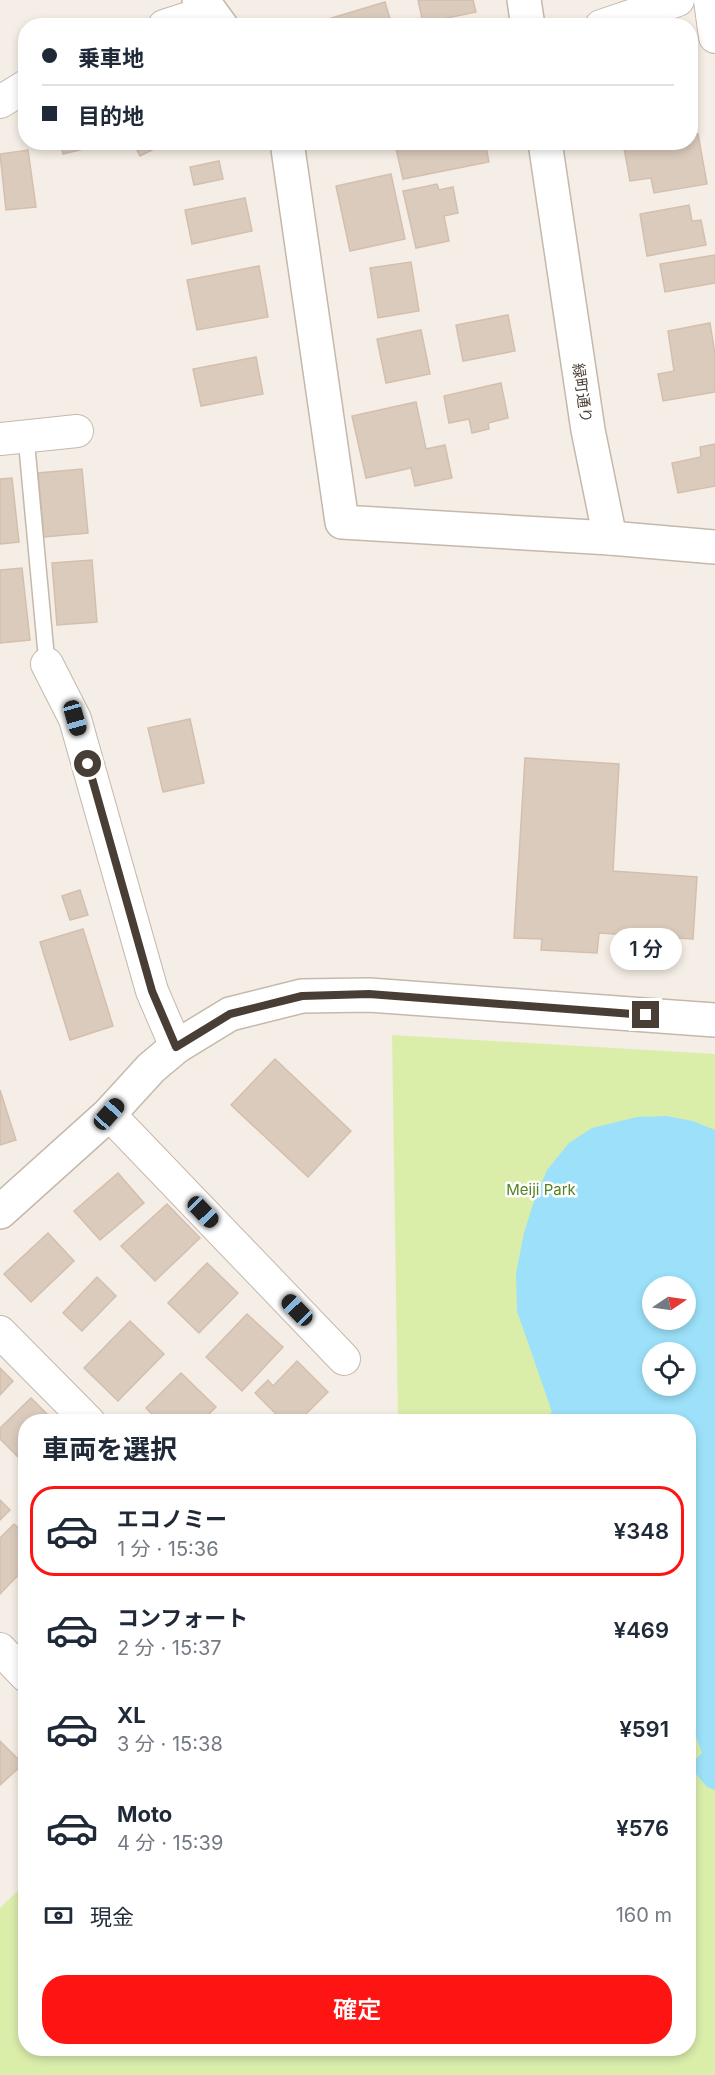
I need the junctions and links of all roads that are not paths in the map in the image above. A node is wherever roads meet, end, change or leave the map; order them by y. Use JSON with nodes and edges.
{"nodes":[{"id":1,"x":524,"y":0,"type":"edge"},
{"id":2,"x":678,"y":0,"type":"edge"},
{"id":3,"x":710,"y":0,"type":"edge"},
{"id":4,"x":210,"y":12,"type":"edge"},
{"id":5,"x":190,"y":18,"type":"edge"},
{"id":6,"x":527,"y":18,"type":"edge"},
{"id":7,"x":625,"y":18,"type":"edge"},
{"id":8,"x":715,"y":37,"type":"edge"},
{"id":9,"x":18,"y":91,"type":"edge"},
{"id":10,"x":0,"y":102,"type":"edge"},
{"id":11,"x":288,"y":150,"type":"edge"},
{"id":12,"x":546,"y":150,"type":"edge"},
{"id":13,"x":77,"y":430,"type":"dead end"},
{"id":14,"x":13,"y":438,"type":"edge"},
{"id":15,"x":610,"y":538,"type":"junction"},
{"id":16,"x":715,"y":547,"type":"edge"},
{"id":17,"x":47,"y":664,"type":"joint"},
{"id":18,"x":715,"y":1020,"type":"edge"},
{"id":19,"x":176,"y":1047,"type":"junction"},
{"id":20,"x":109,"y":1114,"type":"junction"},
{"id":21,"x":0,"y":1212,"type":"edge"},
{"id":22,"x":0,"y":1332,"type":"edge"},
{"id":23,"x":344,"y":1359,"type":"dead end"},
{"id":24,"x":81,"y":1414,"type":"edge"},
{"id":25,"x":0,"y":1649,"type":"edge"},
{"id":26,"x":18,"y":1668,"type":"edge"}],
"edges":[{"from":1,"to":6,"type":"street"},
{"from":2,"to":7,"type":"street"},
{"from":3,"to":8,"type":"street"},
{"from":4,"to":5,"type":"street"},
{"from":9,"to":10,"type":"street"},
{"from":11,"to":15,"type":"street"},
{"from":12,"to":15,"type":"street","name":"緑町通り"},
{"from":13,"to":14,"type":"street"},
{"from":14,"to":17,"type":"lane"},
{"from":15,"to":16,"type":"street"},
{"from":17,"to":19,"type":"street"},
{"from":18,"to":19,"type":"street"},
{"from":19,"to":20,"type":"street"},
{"from":20,"to":21,"type":"street"},
{"from":20,"to":23,"type":"street"},
{"from":22,"to":24,"type":"street"},
{"from":25,"to":26,"type":"street"}]}
